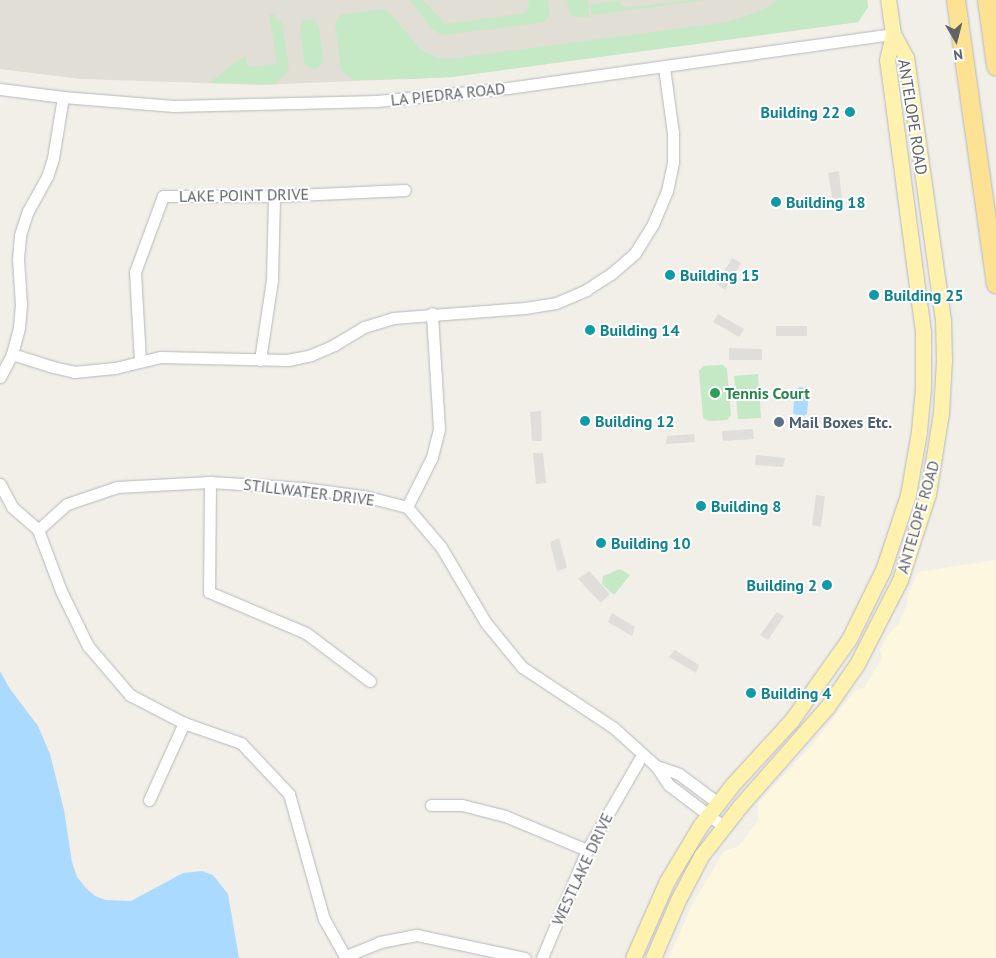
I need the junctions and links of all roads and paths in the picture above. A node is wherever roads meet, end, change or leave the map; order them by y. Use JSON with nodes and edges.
{"nodes":[{"id":1,"x":888,"y":0,"type":"edge"},
{"id":2,"x":956,"y":0,"type":"edge"},
{"id":3,"x":987,"y":0,"type":"edge"},
{"id":4,"x":893,"y":34,"type":"junction"},
{"id":5,"x":996,"y":66,"type":"edge"},
{"id":6,"x":664,"y":67,"type":"junction"},
{"id":7,"x":0,"y":88,"type":"edge"},
{"id":8,"x":63,"y":98,"type":"junction"},
{"id":9,"x":404,"y":190,"type":"dead end"},
{"id":10,"x":274,"y":196,"type":"junction"},
{"id":11,"x":996,"y":284,"type":"edge"},
{"id":12,"x":432,"y":314,"type":"junction"},
{"id":13,"x":12,"y":354,"type":"junction"},
{"id":14,"x":260,"y":360,"type":"junction"},
{"id":15,"x":140,"y":361,"type":"junction"},
{"id":16,"x":0,"y":377,"type":"edge"},
{"id":17,"x":210,"y":482,"type":"junction"},
{"id":18,"x":0,"y":484,"type":"edge"},
{"id":19,"x":407,"y":508,"type":"junction"},
{"id":20,"x":38,"y":530,"type":"junction"},
{"id":21,"x":370,"y":680,"type":"dead end"},
{"id":22,"x":184,"y":723,"type":"junction"},
{"id":23,"x":642,"y":755,"type":"junction"},
{"id":24,"x":149,"y":800,"type":"dead end"},
{"id":25,"x":431,"y":805,"type":"dead end"},
{"id":26,"x":713,"y":809,"type":"junction"},
{"id":27,"x":723,"y":826,"type":"junction"},
{"id":28,"x":587,"y":850,"type":"junction"},
{"id":29,"x":346,"y":957,"type":"edge"},
{"id":30,"x":525,"y":958,"type":"edge"},
{"id":31,"x":542,"y":958,"type":"edge"},
{"id":32,"x":633,"y":958,"type":"edge"},
{"id":33,"x":653,"y":958,"type":"edge"}],
"edges":[{"from":1,"to":4,"type":"main road","name":"ANTELOPE ROAD"},
{"from":2,"to":11,"type":"highway"},
{"from":3,"to":5,"type":"highway"},
{"from":4,"to":6,"type":"street","name":"LA PIEDRA ROAD"},
{"from":4,"to":26,"type":"main road","name":"ANTELOPE ROAD"},
{"from":4,"to":27,"type":"main road","name":"ANTELOPE ROAD"},
{"from":6,"to":8,"type":"street","name":"LA PIEDRA ROAD"},
{"from":6,"to":12,"type":"street"},
{"from":7,"to":8,"type":"street","name":"LA PIEDRA ROAD"},
{"from":8,"to":13,"type":"street"},
{"from":9,"to":10,"type":"street","name":"LAKE POINT DRIVE"},
{"from":10,"to":14,"type":"street"},
{"from":10,"to":15,"type":"street","name":"LAKE POINT DRIVE"},
{"from":12,"to":14,"type":"street"},
{"from":12,"to":19,"type":"street"},
{"from":13,"to":15,"type":"street"},
{"from":13,"to":16,"type":"street"},
{"from":14,"to":15,"type":"street"},
{"from":17,"to":19,"type":"street","name":"STILLWATER DRIVE"},
{"from":17,"to":20,"type":"street","name":"STILLWATER DRIVE"},
{"from":17,"to":21,"type":"street"},
{"from":18,"to":20,"type":"street"},
{"from":19,"to":23,"type":"street"},
{"from":20,"to":22,"type":"street"},
{"from":22,"to":24,"type":"street"},
{"from":22,"to":29,"type":"street"},
{"from":23,"to":26,"type":"street"},
{"from":23,"to":28,"type":"street","name":"WESTLAKE DRIVE"},
{"from":25,"to":28,"type":"street"},
{"from":26,"to":27,"type":"street"},
{"from":26,"to":32,"type":"main road","name":"ANTELOPE ROAD"},
{"from":27,"to":33,"type":"main road","name":"ANTELOPE ROAD"},
{"from":28,"to":31,"type":"street","name":"WESTLAKE DRIVE"},
{"from":29,"to":30,"type":"street"}]}
